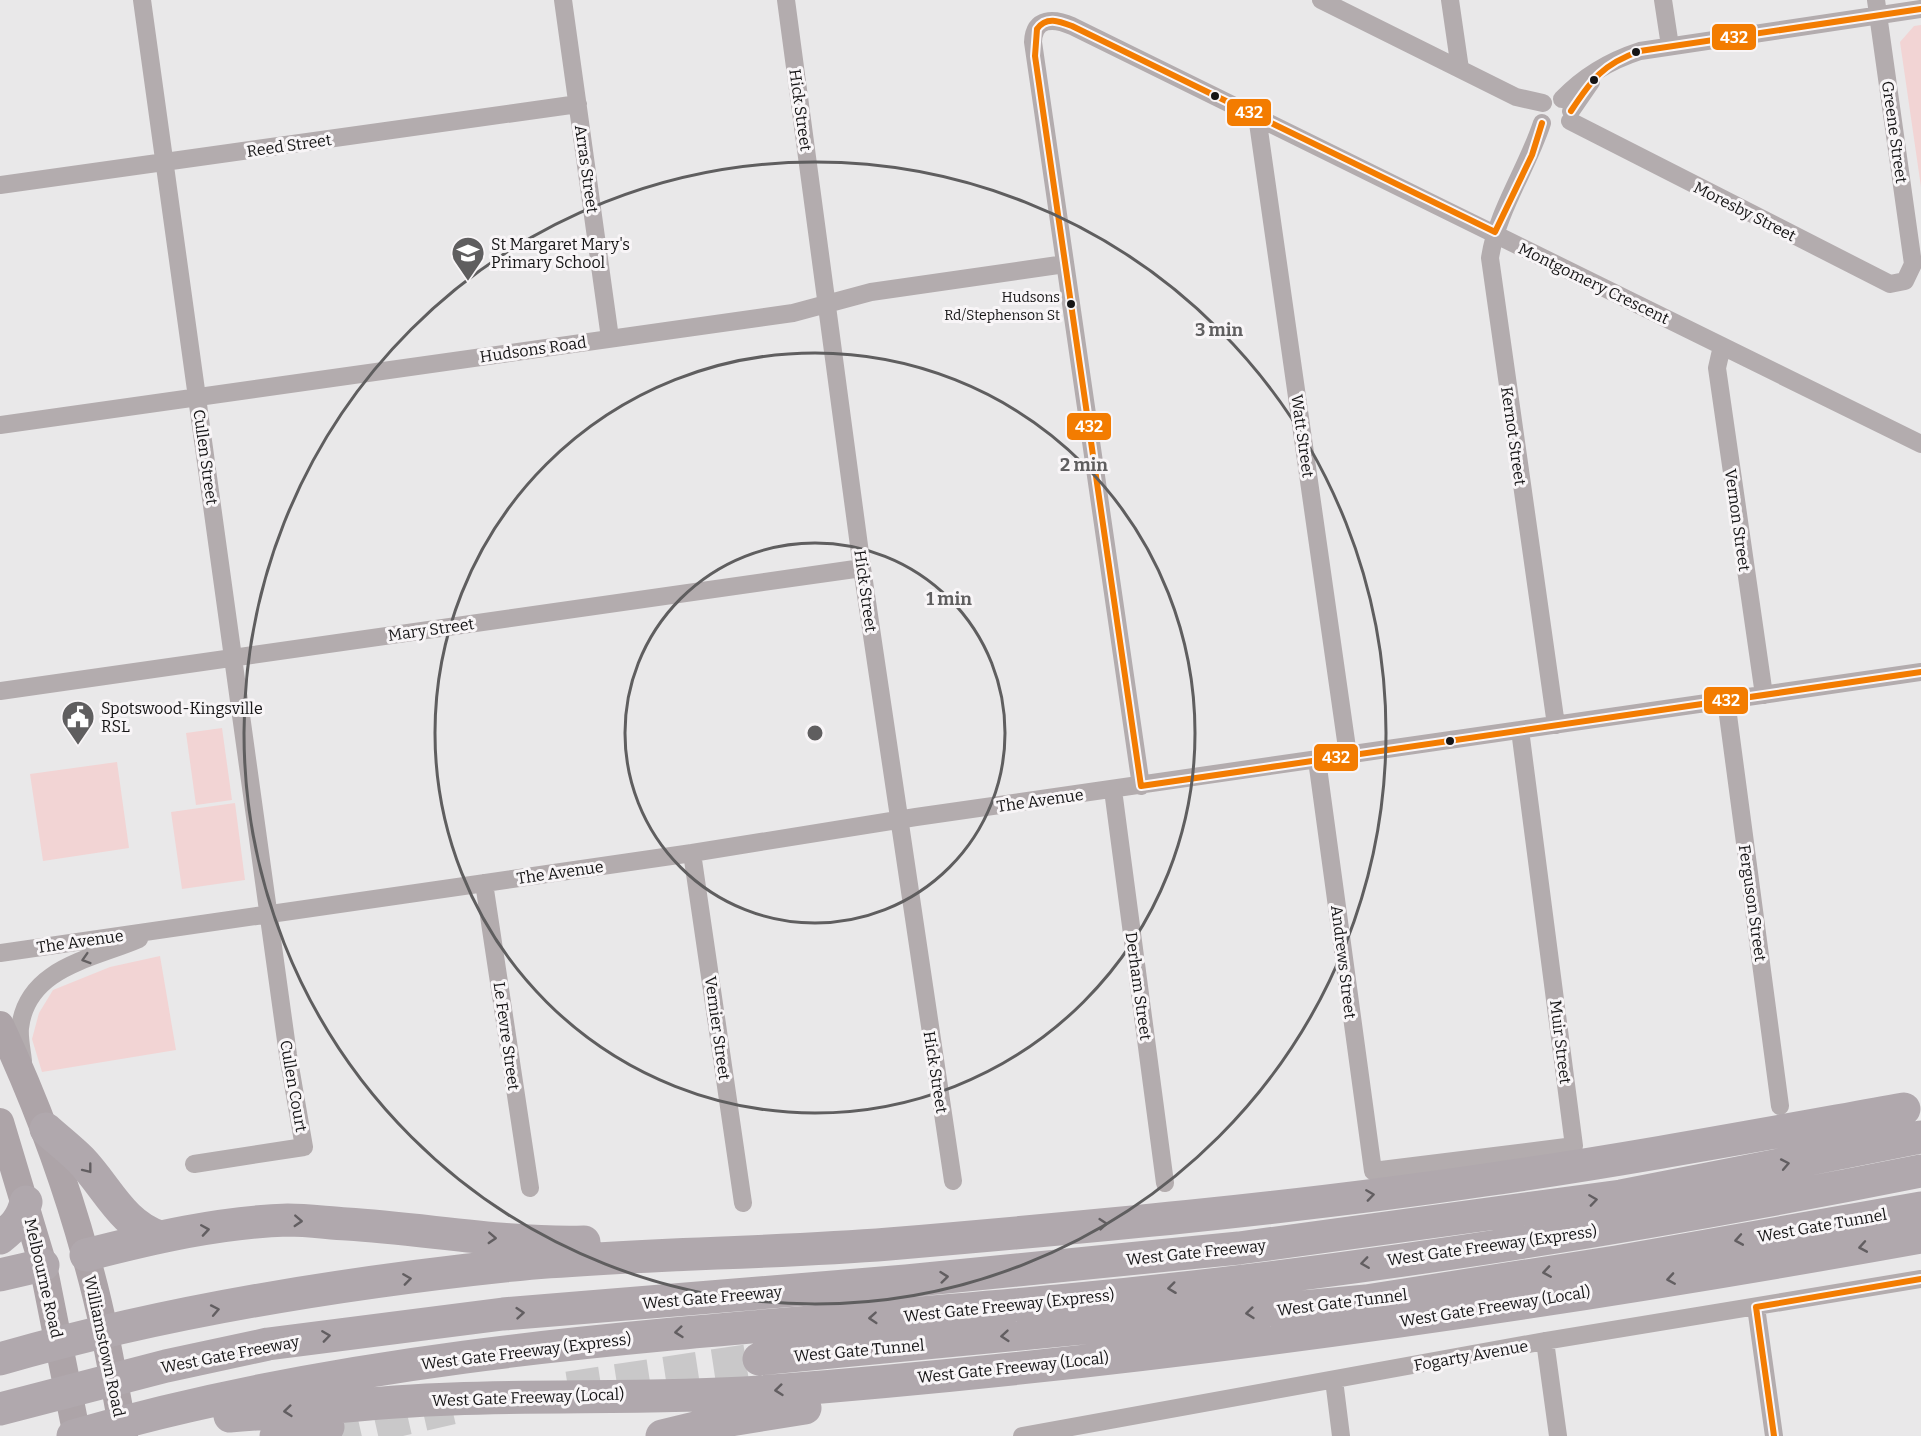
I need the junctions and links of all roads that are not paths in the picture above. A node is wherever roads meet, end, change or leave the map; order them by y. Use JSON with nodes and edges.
{"nodes":[{"id":1,"x":142,"y":0,"type":"edge"},
{"id":2,"x":563,"y":0,"type":"edge"},
{"id":3,"x":786,"y":0,"type":"edge"},
{"id":4,"x":1321,"y":0,"type":"edge"},
{"id":5,"x":1450,"y":0,"type":"edge"},
{"id":6,"x":1663,"y":0,"type":"edge"},
{"id":7,"x":1877,"y":8,"type":"edge"},
{"id":8,"x":1921,"y":9,"type":"edge"},
{"id":9,"x":1670,"y":46,"type":"junction"},
{"id":10,"x":1460,"y":69,"type":"junction"},
{"id":11,"x":578,"y":104,"type":"junction"},
{"id":12,"x":1568,"y":111,"type":"junction"},
{"id":13,"x":1257,"y":117,"type":"junction"},
{"id":14,"x":1544,"y":118,"type":"junction"},
{"id":15,"x":165,"y":162,"type":"junction"},
{"id":16,"x":0,"y":185,"type":"edge"},
{"id":17,"x":1495,"y":232,"type":"junction"},
{"id":18,"x":1065,"y":264,"type":"junction"},
{"id":19,"x":1913,"y":264,"type":"joint"},
{"id":20,"x":828,"y":304,"type":"junction"},
{"id":21,"x":610,"y":338,"type":"junction"},
{"id":22,"x":1722,"y":346,"type":"junction"},
{"id":23,"x":198,"y":397,"type":"junction"},
{"id":24,"x":0,"y":425,"type":"edge"},
{"id":25,"x":1921,"y":444,"type":"edge"},
{"id":26,"x":862,"y":568,"type":"junction"},
{"id":27,"x":233,"y":657,"type":"junction"},
{"id":28,"x":1921,"y":672,"type":"edge"},
{"id":29,"x":0,"y":691,"type":"edge"},
{"id":30,"x":1764,"y":695,"type":"junction"},
{"id":31,"x":1726,"y":700,"type":"junction"},
{"id":32,"x":1556,"y":725,"type":"junction"},
{"id":33,"x":1521,"y":730,"type":"junction"},
{"id":34,"x":1348,"y":755,"type":"junction"},
{"id":35,"x":1317,"y":760,"type":"junction"},
{"id":36,"x":1141,"y":786,"type":"junction"},
{"id":37,"x":1113,"y":790,"type":"junction"},
{"id":38,"x":899,"y":819,"type":"junction"},
{"id":39,"x":693,"y":854,"type":"junction"},
{"id":40,"x":484,"y":883,"type":"junction"},
{"id":41,"x":269,"y":914,"type":"junction"},
{"id":42,"x":160,"y":930,"type":"junction"},
{"id":43,"x":0,"y":953,"type":"edge"},
{"id":44,"x":0,"y":1025,"type":"edge"},
{"id":45,"x":25,"y":1078,"type":"junction"},
{"id":46,"x":1780,"y":1106,"type":"dead end"},
{"id":47,"x":1912,"y":1107,"type":"edge"},
{"id":48,"x":0,"y":1122,"type":"edge"},
{"id":49,"x":46,"y":1129,"type":"junction"},
{"id":50,"x":1921,"y":1137,"type":"edge"},
{"id":51,"x":194,"y":1164,"type":"dead end"},
{"id":52,"x":1371,"y":1164,"type":"joint"},
{"id":53,"x":1921,"y":1171,"type":"edge"},
{"id":54,"x":954,"y":1181,"type":"dead end"},
{"id":55,"x":1165,"y":1183,"type":"dead end"},
{"id":56,"x":530,"y":1188,"type":"dead end"},
{"id":57,"x":26,"y":1202,"type":"junction"},
{"id":58,"x":743,"y":1203,"type":"dead end"},
{"id":59,"x":1921,"y":1208,"type":"edge"},
{"id":60,"x":1431,"y":1223,"type":"junction"},
{"id":61,"x":1045,"y":1230,"type":"junction"},
{"id":62,"x":160,"y":1237,"type":"junction"},
{"id":63,"x":1921,"y":1237,"type":"edge"},
{"id":64,"x":0,"y":1238,"type":"edge"},
{"id":65,"x":86,"y":1255,"type":"junction"},
{"id":66,"x":43,"y":1265,"type":"junction"},
{"id":67,"x":0,"y":1275,"type":"edge"},
{"id":68,"x":1921,"y":1279,"type":"edge"},
{"id":69,"x":1755,"y":1307,"type":"junction"},
{"id":70,"x":1545,"y":1341,"type":"junction"},
{"id":71,"x":1151,"y":1354,"type":"junction"},
{"id":72,"x":6,"y":1357,"type":"edge"},
{"id":73,"x":759,"y":1359,"type":"tunnel mouth"},
{"id":74,"x":1334,"y":1380,"type":"junction"},
{"id":75,"x":637,"y":1395,"type":"junction"},
{"id":76,"x":10,"y":1406,"type":"edge"},
{"id":77,"x":171,"y":1416,"type":"junction"},
{"id":78,"x":1119,"y":1427,"type":"edge"},
{"id":79,"x":93,"y":1434,"type":"edge"},
{"id":80,"x":276,"y":1436,"type":"edge"},
{"id":81,"x":662,"y":1436,"type":"edge"},
{"id":82,"x":1022,"y":1436,"type":"edge"},
{"id":83,"x":1341,"y":1436,"type":"edge"},
{"id":84,"x":1558,"y":1436,"type":"edge"},
{"id":85,"x":1774,"y":1436,"type":"edge"}],
"edges":[{"from":1,"to":15,"type":"street","name":"Cullen Street"},
{"from":2,"to":11,"type":"street","name":"Arras Street"},
{"from":3,"to":20,"type":"street","name":"Hick Street"},
{"from":4,"to":10,"type":"street"},
{"from":5,"to":10,"type":"street"},
{"from":6,"to":9,"type":"street"},
{"from":7,"to":8,"type":"street"},
{"from":7,"to":9,"type":"street"},
{"from":7,"to":19,"type":"street","name":"Greene Street"},
{"from":9,"to":12,"type":"street"},
{"from":10,"to":14,"type":"street"},
{"from":11,"to":15,"type":"street","name":"Reed Street"},
{"from":11,"to":21,"type":"street","name":"Arras Street"},
{"from":12,"to":14,"type":"street"},
{"from":12,"to":14,"type":"street"},
{"from":12,"to":19,"type":"street","name":"Moresby Street"},
{"from":13,"to":17,"type":"street","name":"Montgomery Crescent"},
{"from":13,"to":18,"type":"street","name":"Montgomery Crescent"},
{"from":13,"to":34,"type":"street","name":"Watt Street"},
{"from":14,"to":17,"type":"street","name":"Kernot Street"},
{"from":15,"to":16,"type":"street","name":"Reed Street"},
{"from":15,"to":23,"type":"street","name":"Cullen Street"},
{"from":17,"to":22,"type":"street","name":"Montgomery Crescent"},
{"from":17,"to":32,"type":"street","name":"Kernot Street"},
{"from":18,"to":20,"type":"street","name":"Hudsons Road"},
{"from":18,"to":36,"type":"street"},
{"from":20,"to":21,"type":"street","name":"Hudsons Road"},
{"from":20,"to":26,"type":"street","name":"Hick Street"},
{"from":21,"to":23,"type":"street","name":"Hudsons Road"},
{"from":22,"to":25,"type":"street","name":"Montgomery Crescent"},
{"from":22,"to":30,"type":"street","name":"Vernon Street"},
{"from":23,"to":24,"type":"street","name":"Hudsons Road"},
{"from":23,"to":27,"type":"street","name":"Cullen Street"},
{"from":26,"to":27,"type":"street","name":"Mary Street"},
{"from":26,"to":38,"type":"street","name":"Hick Street"},
{"from":27,"to":29,"type":"street","name":"Mary Street"},
{"from":27,"to":41,"type":"street","name":"Cullen Street"},
{"from":28,"to":30,"type":"street","name":"The Avenue"},
{"from":30,"to":31,"type":"street","name":"The Avenue"},
{"from":31,"to":32,"type":"street","name":"The Avenue"},
{"from":31,"to":46,"type":"street","name":"Ferguson Street"},
{"from":32,"to":33,"type":"street","name":"The Avenue"},
{"from":33,"to":34,"type":"street","name":"The Avenue"},
{"from":33,"to":52,"type":"street","name":"Muir Street"},
{"from":34,"to":35,"type":"street","name":"The Avenue"},
{"from":35,"to":36,"type":"street","name":"The Avenue"},
{"from":35,"to":52,"type":"street","name":"Andrews Street"},
{"from":36,"to":37,"type":"street","name":"The Avenue"},
{"from":37,"to":38,"type":"street","name":"The Avenue"},
{"from":37,"to":55,"type":"street","name":"Derham Street"},
{"from":38,"to":39,"type":"street","name":"The Avenue"},
{"from":38,"to":54,"type":"street","name":"Hick Street"},
{"from":39,"to":40,"type":"street","name":"The Avenue"},
{"from":39,"to":58,"type":"street","name":"Vernier Street"},
{"from":40,"to":41,"type":"street","name":"The Avenue"},
{"from":40,"to":56,"type":"street","name":"Le Fevre Street"},
{"from":41,"to":42,"type":"street","name":"The Avenue"},
{"from":41,"to":51,"type":"street","name":"Cullen Court"},
{"from":42,"to":43,"type":"street","name":"The Avenue"},
{"from":42,"to":45,"type":"street","name":"The Avenue","one_way":true},
{"from":44,"to":45,"type":"main road"},
{"from":45,"to":49,"type":"main road"},
{"from":47,"to":60,"type":"highway"},
{"from":61,"to":47,"type":"highway","one_way":true},
{"from":48,"to":57,"type":"main road","name":"Melbourne Road"},
{"from":49,"to":62,"type":"highway","one_way":true},
{"from":49,"to":65,"type":"main road"},
{"from":60,"to":50,"type":"highway","name":"West Gate Freeway (Express)","one_way":true},
{"from":53,"to":77,"type":"highway","name":"West Gate Freeway (Express)","one_way":true},
{"from":57,"to":64,"type":"highway"},
{"from":57,"to":66,"type":"main road","name":"Melbourne Road"},
{"from":59,"to":73,"type":"highway","name":"West Gate Tunnel","one_way":true},
{"from":76,"to":60,"type":"highway","name":"West Gate Freeway","one_way":true},
{"from":62,"to":61,"type":"highway","one_way":true},
{"from":72,"to":61,"type":"highway","one_way":true},
{"from":62,"to":65,"type":"highway"},
{"from":63,"to":71,"type":"highway","name":"West Gate Freeway (Local)","one_way":true},
{"from":65,"to":66,"type":"main road"},
{"from":65,"to":79,"type":"main road","name":"Williamstown Road"},
{"from":66,"to":67,"type":"highway"},
{"from":66,"to":79,"type":"main road","name":"Melbourne Road"},
{"from":68,"to":69,"type":"street","name":"Fogarty Avenue"},
{"from":69,"to":70,"type":"street","name":"Fogarty Avenue"},
{"from":69,"to":85,"type":"street"},
{"from":70,"to":74,"type":"street","name":"Fogarty Avenue"},
{"from":70,"to":84,"type":"street"},
{"from":71,"to":75,"type":"highway","name":"West Gate Freeway (Local)","one_way":true},
{"from":71,"to":81,"type":"highway"},
{"from":74,"to":78,"type":"street","name":"Fogarty Avenue"},
{"from":74,"to":83,"type":"street"},
{"from":75,"to":77,"type":"highway","name":"West Gate Freeway (Local)","one_way":true},
{"from":75,"to":80,"type":"highway"},
{"from":77,"to":79,"type":"highway","name":"West Gate Freeway (Local)"},
{"from":78,"to":82,"type":"street","name":"Fogarty Avenue"}]}
